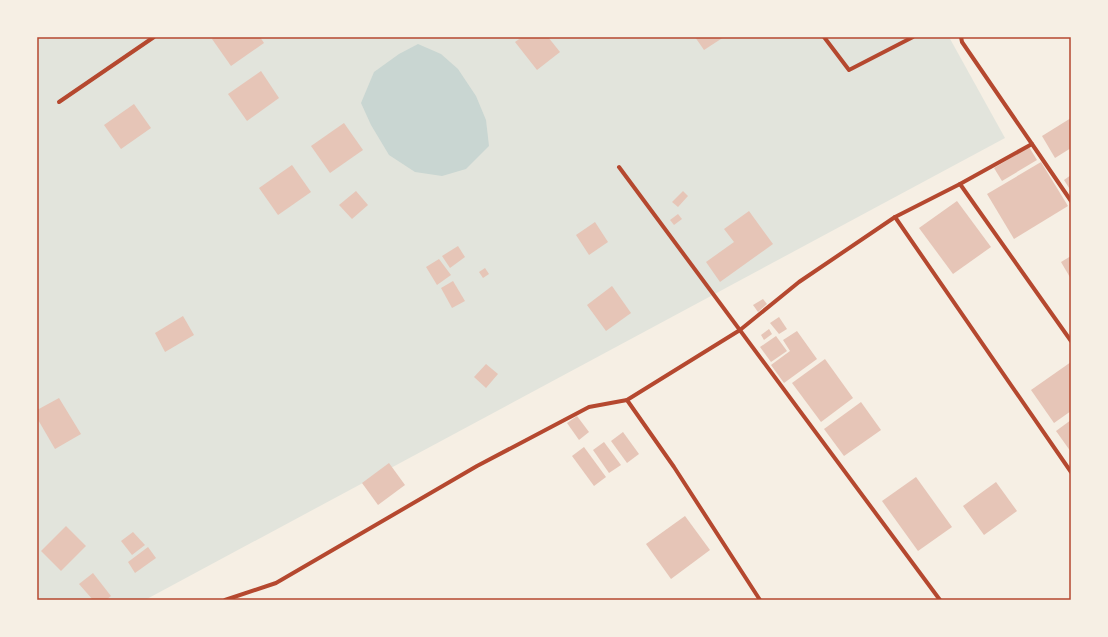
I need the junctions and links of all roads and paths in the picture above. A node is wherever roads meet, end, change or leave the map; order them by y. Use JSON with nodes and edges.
{"nodes":[{"id":1,"x":154,"y":37,"type":"edge"},
{"id":2,"x":824,"y":37,"type":"edge"},
{"id":3,"x":913,"y":37,"type":"edge"},
{"id":4,"x":961,"y":37,"type":"edge"},
{"id":5,"x":59,"y":102,"type":"dead end"},
{"id":6,"x":1032,"y":144,"type":"junction"},
{"id":7,"x":619,"y":167,"type":"dead end"},
{"id":8,"x":960,"y":184,"type":"junction"},
{"id":9,"x":1071,"y":201,"type":"edge"},
{"id":10,"x":895,"y":217,"type":"junction"},
{"id":11,"x":740,"y":330,"type":"junction"},
{"id":12,"x":1071,"y":341,"type":"edge"},
{"id":13,"x":627,"y":400,"type":"junction"},
{"id":14,"x":1071,"y":472,"type":"edge"},
{"id":15,"x":225,"y":600,"type":"edge"},
{"id":16,"x":760,"y":600,"type":"edge"},
{"id":17,"x":940,"y":600,"type":"edge"}],
"edges":[{"from":1,"to":5,"type":"street"},
{"from":2,"to":3,"type":"street"},
{"from":4,"to":6,"type":"street"},
{"from":6,"to":8,"type":"street"},
{"from":6,"to":9,"type":"street"},
{"from":7,"to":11,"type":"street"},
{"from":8,"to":10,"type":"street"},
{"from":8,"to":12,"type":"street"},
{"from":10,"to":11,"type":"street"},
{"from":10,"to":14,"type":"street"},
{"from":11,"to":13,"type":"street"},
{"from":11,"to":17,"type":"street"},
{"from":13,"to":15,"type":"street"},
{"from":13,"to":16,"type":"street"}]}
